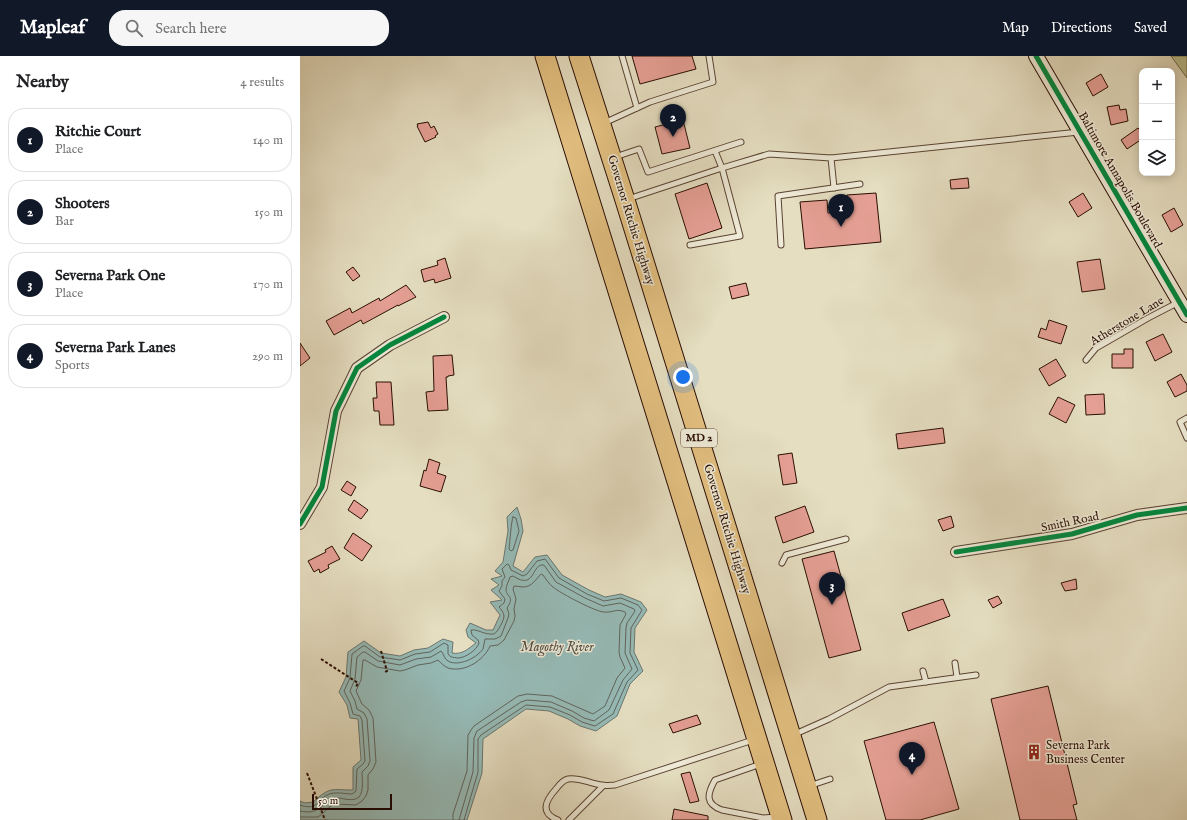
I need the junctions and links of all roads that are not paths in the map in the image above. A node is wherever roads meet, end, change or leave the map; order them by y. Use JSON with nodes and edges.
{"nodes":[{"id":1,"x":545,"y":56,"type":"edge"},
{"id":2,"x":579,"y":56,"type":"edge"},
{"id":3,"x":622,"y":56,"type":"edge"},
{"id":4,"x":709,"y":56,"type":"edge"},
{"id":5,"x":1036,"y":56,"type":"edge"},
{"id":6,"x":637,"y":108,"type":"junction"},
{"id":7,"x":601,"y":124,"type":"junction"},
{"id":8,"x":1080,"y":132,"type":"junction"},
{"id":9,"x":741,"y":142,"type":"dead end"},
{"id":10,"x":715,"y":150,"type":"junction"},
{"id":11,"x":612,"y":158,"type":"junction"},
{"id":12,"x":831,"y":158,"type":"junction"},
{"id":13,"x":722,"y":168,"type":"junction"},
{"id":14,"x":860,"y":184,"type":"dead end"},
{"id":15,"x":834,"y":188,"type":"junction"},
{"id":16,"x":625,"y":200,"type":"junction"},
{"id":17,"x":690,"y":245,"type":"dead end"},
{"id":18,"x":781,"y":245,"type":"dead end"},
{"id":19,"x":1180,"y":302,"type":"junction"},
{"id":20,"x":1187,"y":315,"type":"edge"},
{"id":21,"x":444,"y":317,"type":"dead end"},
{"id":22,"x":1086,"y":360,"type":"dead end"},
{"id":23,"x":1187,"y":418,"type":"edge"},
{"id":24,"x":1187,"y":438,"type":"edge"},
{"id":25,"x":1187,"y":508,"type":"edge"},
{"id":26,"x":300,"y":524,"type":"edge"},
{"id":27,"x":846,"y":539,"type":"dead end"},
{"id":28,"x":956,"y":552,"type":"dead end"},
{"id":29,"x":782,"y":564,"type":"dead end"},
{"id":30,"x":955,"y":663,"type":"dead end"},
{"id":31,"x":923,"y":670,"type":"dead end"},
{"id":32,"x":976,"y":675,"type":"dead end"},
{"id":33,"x":957,"y":677,"type":"junction"},
{"id":34,"x":926,"y":682,"type":"junction"},
{"id":35,"x":791,"y":736,"type":"junction"},
{"id":36,"x":756,"y":739,"type":"junction"},
{"id":37,"x":764,"y":763,"type":"junction"},
{"id":38,"x":830,"y":779,"type":"dead end"},
{"id":39,"x":603,"y":786,"type":"junction"},
{"id":40,"x":806,"y":787,"type":"junction"},
{"id":41,"x":781,"y":818,"type":"edge"},
{"id":42,"x":558,"y":820,"type":"edge"},
{"id":43,"x":569,"y":820,"type":"edge"},
{"id":44,"x":816,"y":820,"type":"edge"}],
"edges":[{"from":1,"to":36,"type":"highway","number":"MD 2"},
{"from":2,"to":7,"type":"highway","name":"Governor Ritchie Highway","number":"MD 2"},
{"from":3,"to":6,"type":"lane"},
{"from":4,"to":6,"type":"lane"},
{"from":5,"to":8,"type":"street","name":"Baltimore Annapolis Boulevard"},
{"from":6,"to":7,"type":"lane"},
{"from":7,"to":11,"type":"highway","name":"Governor Ritchie Highway","number":"MD 2"},
{"from":8,"to":12,"type":"lane"},
{"from":8,"to":19,"type":"street","name":"Baltimore Annapolis Boulevard"},
{"from":9,"to":10,"type":"lane"},
{"from":10,"to":11,"type":"lane"},
{"from":10,"to":13,"type":"lane"},
{"from":11,"to":16,"type":"highway","name":"Governor Ritchie Highway","number":"MD 2"},
{"from":12,"to":13,"type":"lane"},
{"from":12,"to":15,"type":"lane"},
{"from":13,"to":16,"type":"lane"},
{"from":13,"to":17,"type":"lane"},
{"from":14,"to":15,"type":"lane"},
{"from":15,"to":18,"type":"lane"},
{"from":16,"to":35,"type":"highway","name":"Governor Ritchie Highway","number":"MD 2"},
{"from":19,"to":20,"type":"street","name":"Baltimore Annapolis Boulevard"},
{"from":19,"to":22,"type":"lane","name":"Atherstone Lane"},
{"from":21,"to":26,"type":"street"},
{"from":23,"to":24,"type":"lane"},
{"from":25,"to":28,"type":"street","name":"Smith Road"},
{"from":27,"to":29,"type":"lane"},
{"from":30,"to":33,"type":"lane"},
{"from":31,"to":34,"type":"lane"},
{"from":32,"to":33,"type":"lane"},
{"from":33,"to":34,"type":"lane"},
{"from":34,"to":35,"type":"lane"},
{"from":35,"to":40,"type":"highway","name":"Governor Ritchie Highway","number":"MD 2"},
{"from":36,"to":37,"type":"highway","number":"MD 2"},
{"from":36,"to":39,"type":"lane"},
{"from":37,"to":41,"type":"highway","number":"MD 2"},
{"from":37,"to":41,"type":"lane"},
{"from":38,"to":40,"type":"lane"},
{"from":39,"to":42,"type":"lane"},
{"from":39,"to":43,"type":"lane"},
{"from":40,"to":44,"type":"highway","name":"Governor Ritchie Highway","number":"MD 2"}]}
